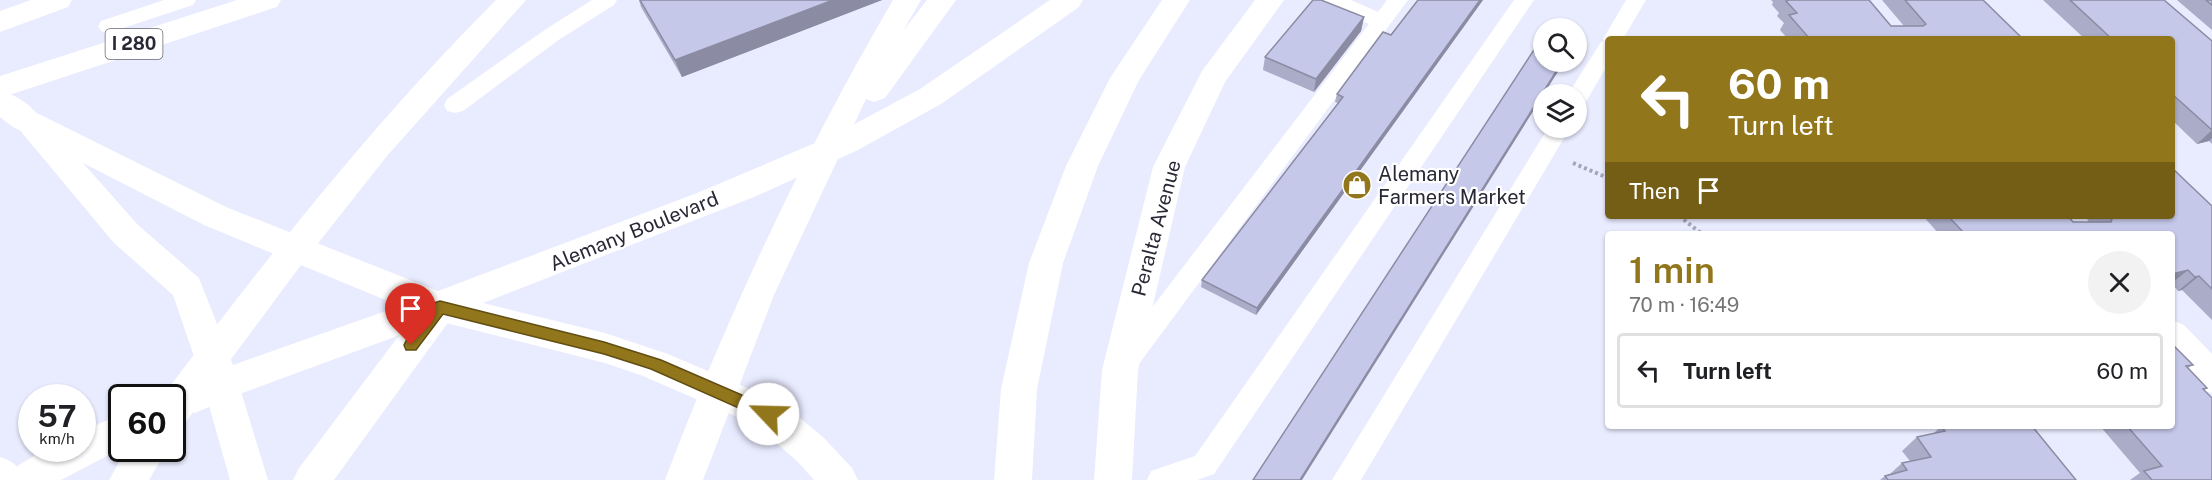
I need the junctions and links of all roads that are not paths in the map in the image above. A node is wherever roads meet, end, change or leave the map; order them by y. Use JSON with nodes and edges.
{"nodes":[{"id":1,"x":58,"y":0,"type":"edge"},
{"id":2,"x":186,"y":0,"type":"edge"},
{"id":3,"x":267,"y":0,"type":"edge"},
{"id":4,"x":512,"y":0,"type":"edge"},
{"id":5,"x":607,"y":0,"type":"edge"},
{"id":6,"x":907,"y":0,"type":"edge"},
{"id":7,"x":942,"y":0,"type":"edge"},
{"id":8,"x":1069,"y":0,"type":"edge"},
{"id":9,"x":1176,"y":0,"type":"edge"},
{"id":10,"x":1269,"y":0,"type":"edge"},
{"id":11,"x":1333,"y":0,"type":"edge"},
{"id":12,"x":1398,"y":0,"type":"edge"},
{"id":13,"x":1524,"y":0,"type":"edge"},
{"id":14,"x":1636,"y":0,"type":"edge"},
{"id":15,"x":0,"y":22,"type":"edge"},
{"id":16,"x":1382,"y":22,"type":"junction"},
{"id":17,"x":108,"y":26,"type":"dead end"},
{"id":18,"x":1615,"y":36,"type":"edge"},
{"id":19,"x":1605,"y":52,"type":"edge"},
{"id":20,"x":1585,"y":84,"type":"edge"},
{"id":21,"x":0,"y":87,"type":"edge"},
{"id":22,"x":0,"y":101,"type":"edge"},
{"id":23,"x":455,"y":105,"type":"dead end"},
{"id":24,"x":28,"y":122,"type":"junction"},
{"id":25,"x":1553,"y":138,"type":"edge"},
{"id":26,"x":816,"y":170,"type":"junction"},
{"id":27,"x":440,"y":307,"type":"junction"},
{"id":28,"x":2175,"y":338,"type":"edge"},
{"id":29,"x":1120,"y":370,"type":"junction"},
{"id":30,"x":2212,"y":378,"type":"edge"},
{"id":31,"x":221,"y":385,"type":"junction"},
{"id":32,"x":186,"y":393,"type":"edge"},
{"id":33,"x":186,"y":400,"type":"edge"},
{"id":34,"x":108,"y":437,"type":"edge"},
{"id":35,"x":140,"y":462,"type":"edge"},
{"id":36,"x":0,"y":474,"type":"edge"},
{"id":37,"x":6,"y":480,"type":"edge"},
{"id":38,"x":27,"y":480,"type":"edge"},
{"id":39,"x":128,"y":480,"type":"edge"},
{"id":40,"x":249,"y":480,"type":"edge"},
{"id":41,"x":312,"y":480,"type":"edge"},
{"id":42,"x":684,"y":480,"type":"edge"},
{"id":43,"x":839,"y":480,"type":"edge"},
{"id":44,"x":1013,"y":480,"type":"edge"},
{"id":45,"x":1113,"y":480,"type":"edge"},
{"id":46,"x":1161,"y":480,"type":"edge"},
{"id":47,"x":1346,"y":480,"type":"edge"}],
"edges":[{"from":1,"to":15,"type":"main road"},
{"from":2,"to":17,"type":"lane"},
{"from":3,"to":21,"type":"main road","number":"I 280"},
{"from":4,"to":32,"type":"main road"},
{"from":5,"to":23,"type":"lane"},
{"from":6,"to":26,"type":"main road"},
{"from":7,"to":26,"type":"main road"},
{"from":8,"to":27,"type":"main road","name":"Alemany Boulevard"},
{"from":9,"to":44,"type":"main road"},
{"from":10,"to":29,"type":"main road","name":"Peralta Avenue"},
{"from":11,"to":16,"type":"lane"},
{"from":12,"to":16,"type":"lane"},
{"from":13,"to":46,"type":"lane"},
{"from":14,"to":18,"type":"lane"},
{"from":16,"to":29,"type":"lane"},
{"from":19,"to":20,"type":"lane"},
{"from":22,"to":24,"type":"main road"},
{"from":24,"to":27,"type":"main road"},
{"from":24,"to":31,"type":"main road"},
{"from":25,"to":47,"type":"lane"},
{"from":26,"to":42,"type":"main road"},
{"from":27,"to":31,"type":"main road","name":"Alemany Boulevard"},
{"from":27,"to":41,"type":"main road"},
{"from":27,"to":43,"type":"main road"},
{"from":28,"to":30,"type":"main road"},
{"from":29,"to":45,"type":"main road","name":"Peralta Avenue"},
{"from":31,"to":33,"type":"main road","name":"Alemany Boulevard"},
{"from":31,"to":40,"type":"main road"},
{"from":34,"to":38,"type":"main road"},
{"from":35,"to":39,"type":"main road"},
{"from":36,"to":37,"type":"main road"}]}
